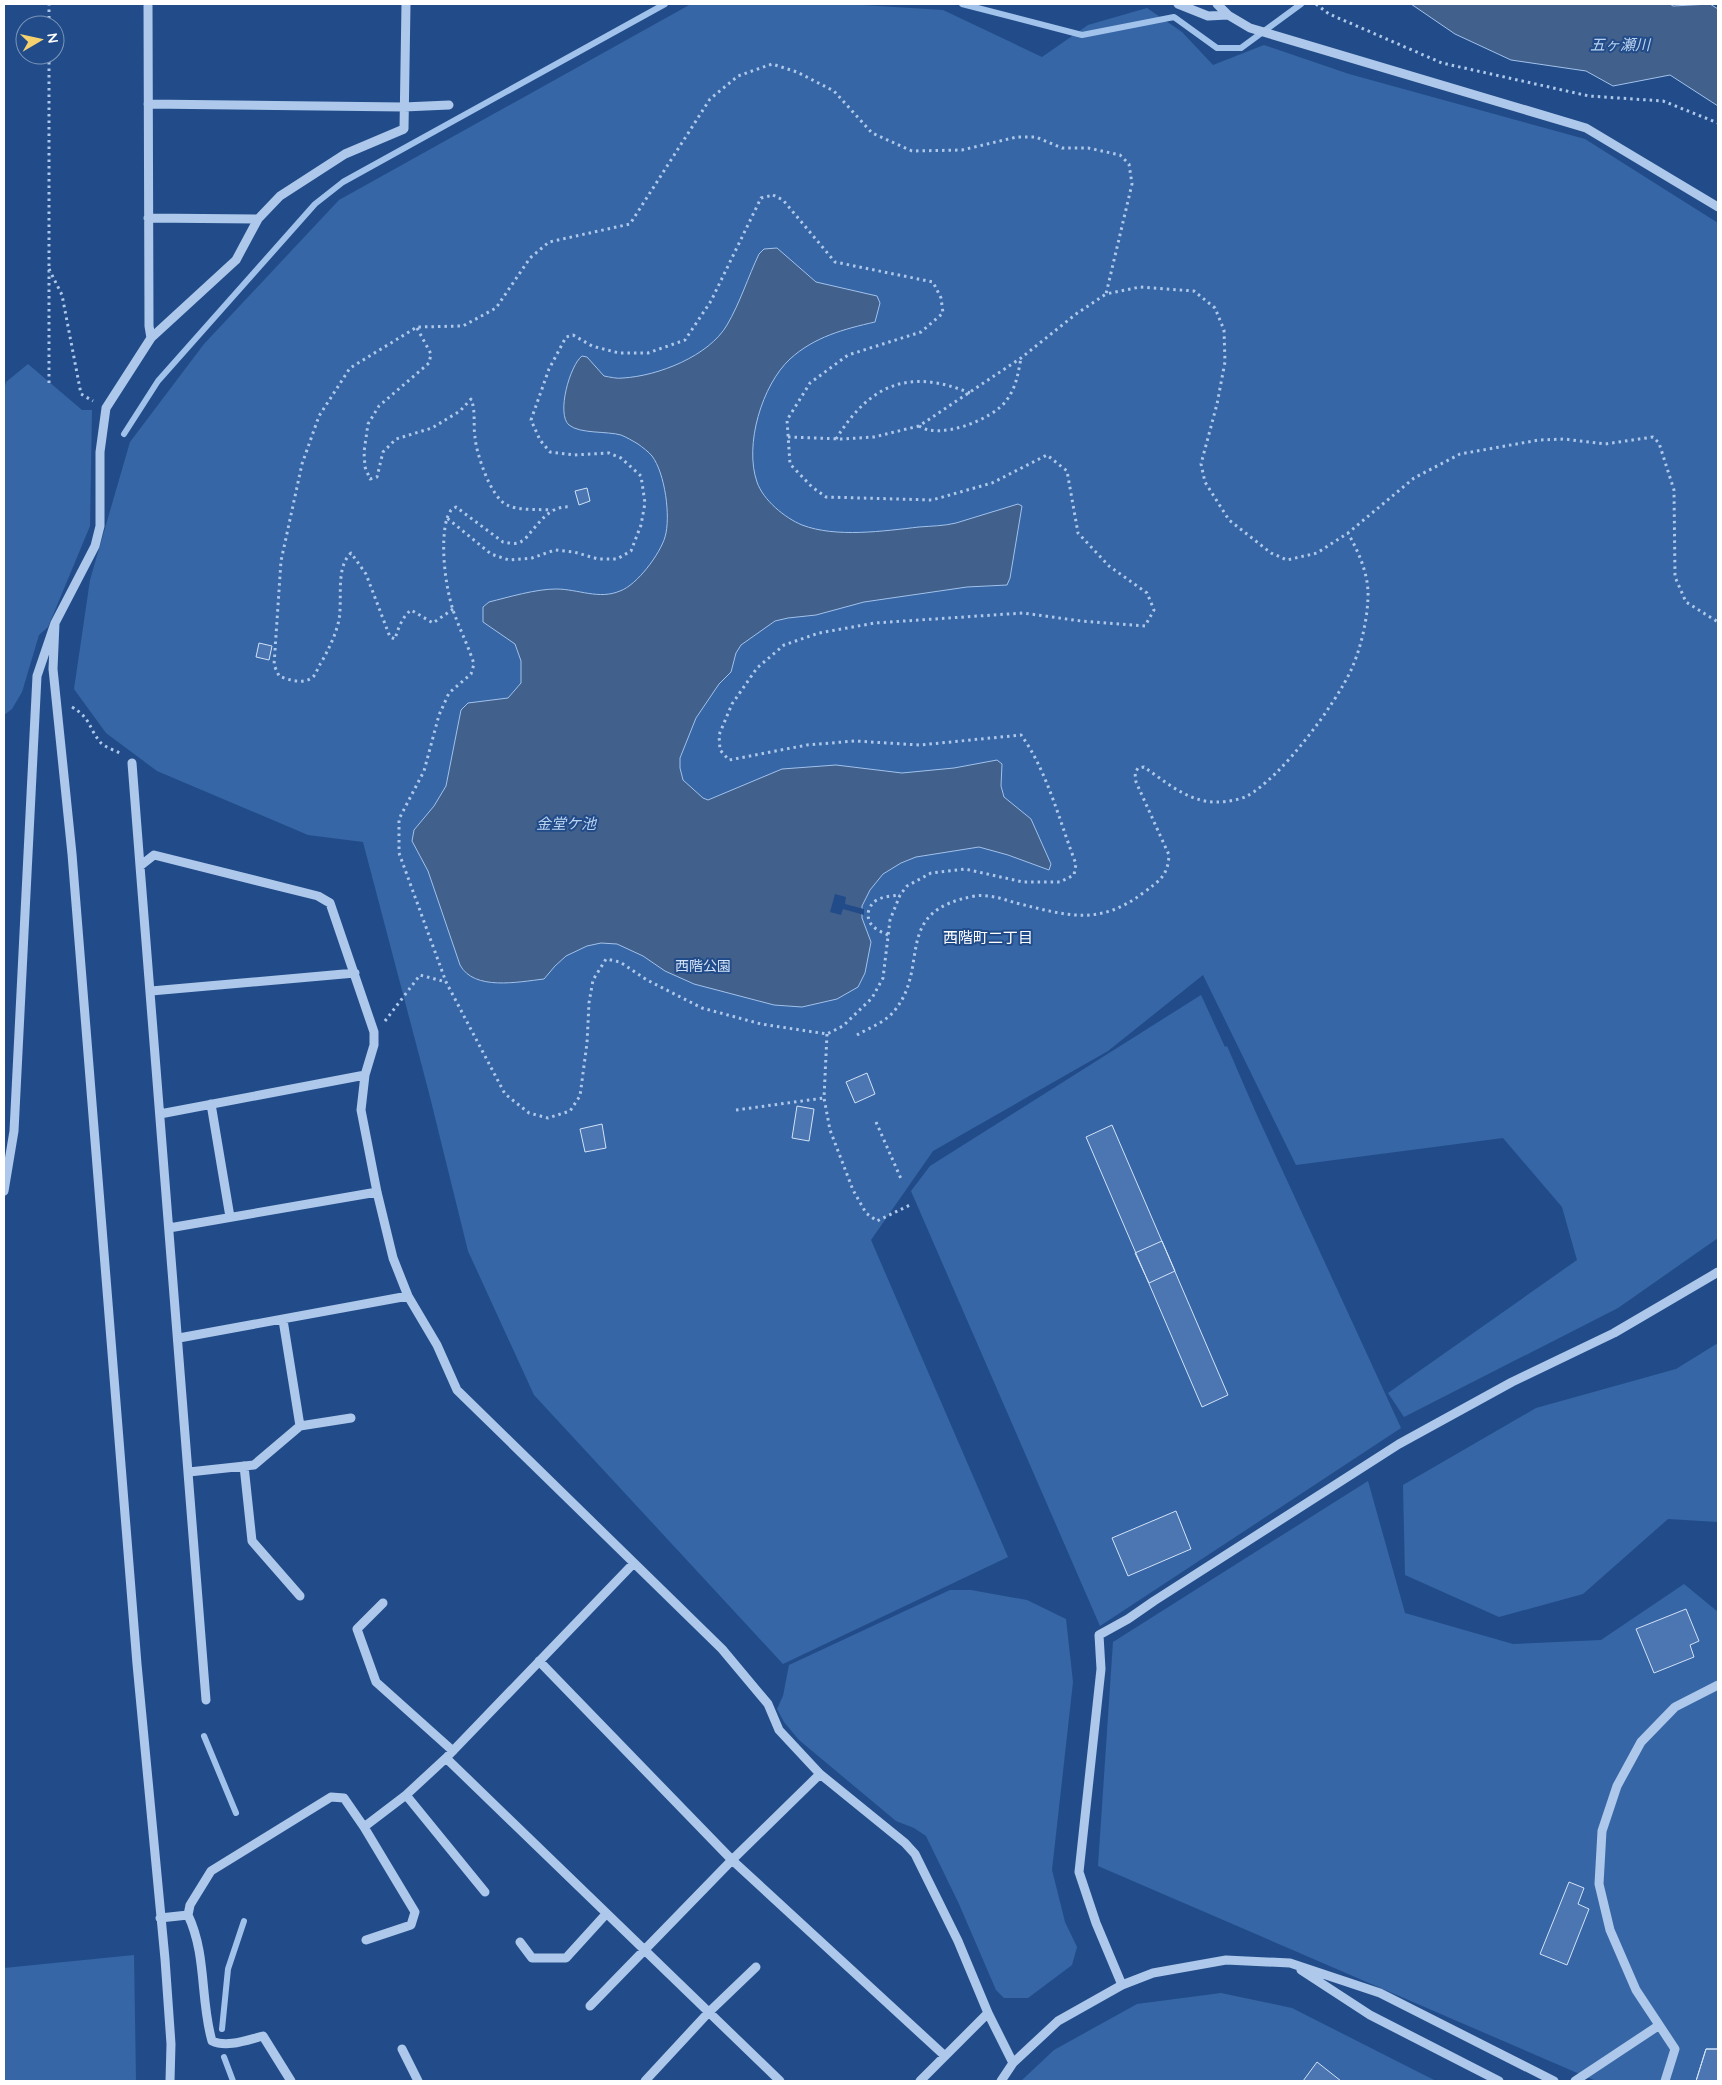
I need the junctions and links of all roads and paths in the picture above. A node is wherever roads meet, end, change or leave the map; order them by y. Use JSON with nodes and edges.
{"nodes":[{"id":1,"x":148,"y":4,"type":"edge"},
{"id":2,"x":406,"y":4,"type":"edge"},
{"id":3,"x":1178,"y":4,"type":"edge"},
{"id":4,"x":1217,"y":4,"type":"edge"},
{"id":5,"x":1316,"y":4,"type":"edge"},
{"id":6,"x":1228,"y":15,"type":"junction"},
{"id":7,"x":49,"y":65,"type":"edge"},
{"id":8,"x":148,"y":104,"type":"junction"},
{"id":9,"x":449,"y":105,"type":"dead end"},
{"id":10,"x":404,"y":107,"type":"junction"},
{"id":11,"x":1718,"y":123,"type":"edge"},
{"id":12,"x":1718,"y":207,"type":"edge"},
{"id":13,"x":148,"y":218,"type":"junction"},
{"id":14,"x":258,"y":219,"type":"junction"},
{"id":15,"x":49,"y":269,"type":"junction"},
{"id":16,"x":1106,"y":294,"type":"junction"},
{"id":17,"x":417,"y":327,"type":"junction"},
{"id":18,"x":150,"y":338,"type":"junction"},
{"id":19,"x":1021,"y":358,"type":"junction"},
{"id":20,"x":49,"y":383,"type":"dead end"},
{"id":21,"x":970,"y":393,"type":"junction"},
{"id":22,"x":106,"y":408,"type":"junction"},
{"id":23,"x":918,"y":426,"type":"junction"},
{"id":24,"x":788,"y":437,"type":"junction"},
{"id":25,"x":836,"y":439,"type":"junction"},
{"id":26,"x":571,"y":507,"type":"dead end"},
{"id":27,"x":552,"y":510,"type":"junction"},
{"id":28,"x":447,"y":518,"type":"junction"},
{"id":29,"x":1348,"y":533,"type":"junction"},
{"id":30,"x":453,"y":608,"type":"junction"},
{"id":31,"x":1718,"y":622,"type":"edge"},
{"id":32,"x":55,"y":623,"type":"junction"},
{"id":33,"x":56,"y":699,"type":"junction"},
{"id":34,"x":132,"y":763,"type":"joint"},
{"id":35,"x":140,"y":866,"type":"junction"},
{"id":36,"x":900,"y":895,"type":"junction"},
{"id":37,"x":864,"y":912,"type":"dead end"},
{"id":38,"x":868,"y":913,"type":"junction"},
{"id":39,"x":888,"y":935,"type":"junction"},
{"id":40,"x":355,"y":973,"type":"junction"},
{"id":41,"x":446,"y":982,"type":"junction"},
{"id":42,"x":151,"y":991,"type":"junction"},
{"id":43,"x":374,"y":1032,"type":"junction"},
{"id":44,"x":827,"y":1034,"type":"junction"},
{"id":45,"x":857,"y":1036,"type":"dead end"},
{"id":46,"x":365,"y":1075,"type":"junction"},
{"id":47,"x":824,"y":1098,"type":"junction"},
{"id":48,"x":211,"y":1104,"type":"junction"},
{"id":49,"x":736,"y":1110,"type":"dead end"},
{"id":50,"x":160,"y":1114,"type":"junction"},
{"id":51,"x":876,"y":1122,"type":"dead end"},
{"id":52,"x":902,"y":1181,"type":"dead end"},
{"id":53,"x":4,"y":1190,"type":"edge"},
{"id":54,"x":377,"y":1192,"type":"junction"},
{"id":55,"x":912,"y":1204,"type":"dead end"},
{"id":56,"x":230,"y":1217,"type":"junction"},
{"id":57,"x":169,"y":1228,"type":"junction"},
{"id":58,"x":1718,"y":1272,"type":"edge"},
{"id":59,"x":408,"y":1296,"type":"junction"},
{"id":60,"x":283,"y":1320,"type":"junction"},
{"id":61,"x":179,"y":1338,"type":"junction"},
{"id":62,"x":351,"y":1418,"type":"dead end"},
{"id":63,"x":300,"y":1426,"type":"junction"},
{"id":64,"x":244,"y":1466,"type":"junction"},
{"id":65,"x":189,"y":1472,"type":"junction"},
{"id":66,"x":633,"y":1564,"type":"junction"},
{"id":67,"x":300,"y":1596,"type":"dead end"},
{"id":68,"x":382,"y":1603,"type":"dead end"},
{"id":69,"x":539,"y":1661,"type":"junction"},
{"id":70,"x":1718,"y":1685,"type":"edge"},
{"id":71,"x":206,"y":1700,"type":"dead end"},
{"id":72,"x":453,"y":1751,"type":"junction"},
{"id":73,"x":446,"y":1758,"type":"junction"},
{"id":74,"x":820,"y":1774,"type":"junction"},
{"id":75,"x":406,"y":1795,"type":"junction"},
{"id":76,"x":364,"y":1827,"type":"junction"},
{"id":77,"x":732,"y":1860,"type":"junction"},
{"id":78,"x":485,"y":1892,"type":"dead end"},
{"id":79,"x":606,"y":1914,"type":"junction"},
{"id":80,"x":188,"y":1915,"type":"junction"},
{"id":81,"x":160,"y":1918,"type":"junction"},
{"id":82,"x":366,"y":1940,"type":"dead end"},
{"id":83,"x":520,"y":1942,"type":"dead end"},
{"id":84,"x":644,"y":1951,"type":"junction"},
{"id":85,"x":1290,"y":1963,"type":"junction"},
{"id":86,"x":756,"y":1967,"type":"dead end"},
{"id":87,"x":1122,"y":1985,"type":"junction"},
{"id":88,"x":590,"y":2006,"type":"dead end"},
{"id":89,"x":708,"y":2013,"type":"junction"},
{"id":90,"x":988,"y":2013,"type":"junction"},
{"id":91,"x":1658,"y":2026,"type":"junction"},
{"id":92,"x":402,"y":2049,"type":"dead end"},
{"id":93,"x":945,"y":2056,"type":"junction"},
{"id":94,"x":1013,"y":2063,"type":"junction"},
{"id":95,"x":777,"y":2080,"type":"edge"},
{"id":96,"x":170,"y":2081,"type":"edge"},
{"id":97,"x":290,"y":2081,"type":"edge"},
{"id":98,"x":418,"y":2081,"type":"edge"},
{"id":99,"x":645,"y":2081,"type":"edge"},
{"id":100,"x":920,"y":2081,"type":"edge"},
{"id":101,"x":1001,"y":2081,"type":"edge"},
{"id":102,"x":1500,"y":2081,"type":"edge"},
{"id":103,"x":1554,"y":2081,"type":"edge"},
{"id":104,"x":1575,"y":2081,"type":"edge"},
{"id":105,"x":1666,"y":2081,"type":"edge"}],
"edges":[{"from":1,"to":8,"type":"street"},
{"from":2,"to":10,"type":"street"},
{"from":3,"to":6,"type":"street"},
{"from":4,"to":6,"type":"street"},
{"from":5,"to":11,"type":"path"},
{"from":6,"to":12,"type":"street"},
{"from":7,"to":15,"type":"path"},
{"from":8,"to":10,"type":"street"},
{"from":8,"to":13,"type":"street"},
{"from":9,"to":10,"type":"street"},
{"from":10,"to":14,"type":"street"},
{"from":13,"to":14,"type":"street"},
{"from":13,"to":18,"type":"street"},
{"from":14,"to":18,"type":"street"},
{"from":15,"to":20,"type":"path"},
{"from":15,"to":22,"type":"path"},
{"from":16,"to":17,"type":"path"},
{"from":16,"to":19,"type":"path"},
{"from":16,"to":29,"type":"path"},
{"from":17,"to":27,"type":"path"},
{"from":17,"to":30,"type":"path"},
{"from":18,"to":22,"type":"street"},
{"from":19,"to":21,"type":"path"},
{"from":19,"to":23,"type":"path"},
{"from":21,"to":23,"type":"path"},
{"from":21,"to":25,"type":"path"},
{"from":22,"to":32,"type":"street"},
{"from":23,"to":25,"type":"path"},
{"from":24,"to":25,"type":"path"},
{"from":24,"to":28,"type":"path"},
{"from":24,"to":36,"type":"path"},
{"from":26,"to":27,"type":"path"},
{"from":27,"to":28,"type":"path"},
{"from":28,"to":30,"type":"path"},
{"from":29,"to":31,"type":"path"},
{"from":29,"to":45,"type":"path"},
{"from":30,"to":41,"type":"path"},
{"from":32,"to":33,"type":"street"},
{"from":32,"to":53,"type":"street"},
{"from":33,"to":34,"type":"path"},
{"from":33,"to":81,"type":"street"},
{"from":34,"to":35,"type":"street"},
{"from":35,"to":40,"type":"street"},
{"from":35,"to":42,"type":"street"},
{"from":36,"to":38,"type":"path"},
{"from":36,"to":39,"type":"path"},
{"from":37,"to":38,"type":"path"},
{"from":38,"to":39,"type":"path"},
{"from":39,"to":44,"type":"path"},
{"from":40,"to":42,"type":"street"},
{"from":40,"to":43,"type":"street"},
{"from":41,"to":43,"type":"path"},
{"from":41,"to":44,"type":"path"},
{"from":42,"to":50,"type":"street"},
{"from":43,"to":46,"type":"street"},
{"from":44,"to":47,"type":"path"},
{"from":46,"to":48,"type":"street"},
{"from":46,"to":54,"type":"street"},
{"from":47,"to":49,"type":"path"},
{"from":47,"to":55,"type":"path"},
{"from":48,"to":50,"type":"street"},
{"from":48,"to":56,"type":"street"},
{"from":50,"to":57,"type":"street"},
{"from":51,"to":52,"type":"path"},
{"from":54,"to":56,"type":"street"},
{"from":54,"to":59,"type":"street"},
{"from":56,"to":57,"type":"street"},
{"from":57,"to":61,"type":"street"},
{"from":58,"to":87,"type":"street"},
{"from":59,"to":60,"type":"street"},
{"from":59,"to":66,"type":"street"},
{"from":60,"to":61,"type":"street"},
{"from":60,"to":63,"type":"street"},
{"from":61,"to":65,"type":"street"},
{"from":62,"to":63,"type":"street"},
{"from":63,"to":64,"type":"street"},
{"from":64,"to":65,"type":"street"},
{"from":64,"to":67,"type":"street"},
{"from":65,"to":71,"type":"street"},
{"from":66,"to":69,"type":"street"},
{"from":66,"to":74,"type":"street"},
{"from":68,"to":72,"type":"street"},
{"from":69,"to":72,"type":"street"},
{"from":69,"to":77,"type":"street"},
{"from":70,"to":91,"type":"street"},
{"from":72,"to":73,"type":"street"},
{"from":73,"to":75,"type":"street"},
{"from":73,"to":79,"type":"street"},
{"from":74,"to":77,"type":"street"},
{"from":74,"to":90,"type":"street"},
{"from":75,"to":76,"type":"street"},
{"from":75,"to":78,"type":"street"},
{"from":76,"to":80,"type":"street"},
{"from":76,"to":82,"type":"street"},
{"from":77,"to":84,"type":"street"},
{"from":77,"to":93,"type":"street"},
{"from":79,"to":83,"type":"street"},
{"from":79,"to":84,"type":"street"},
{"from":80,"to":81,"type":"street"},
{"from":80,"to":97,"type":"street"},
{"from":81,"to":96,"type":"street"},
{"from":84,"to":88,"type":"street"},
{"from":84,"to":89,"type":"street"},
{"from":85,"to":87,"type":"street"},
{"from":85,"to":102,"type":"street"},
{"from":85,"to":103,"type":"street"},
{"from":86,"to":89,"type":"street"},
{"from":87,"to":94,"type":"street"},
{"from":89,"to":95,"type":"street"},
{"from":89,"to":99,"type":"street"},
{"from":90,"to":93,"type":"street"},
{"from":90,"to":94,"type":"street"},
{"from":91,"to":104,"type":"street"},
{"from":91,"to":105,"type":"street"},
{"from":92,"to":98,"type":"street"},
{"from":93,"to":100,"type":"street"},
{"from":94,"to":101,"type":"street"}]}
